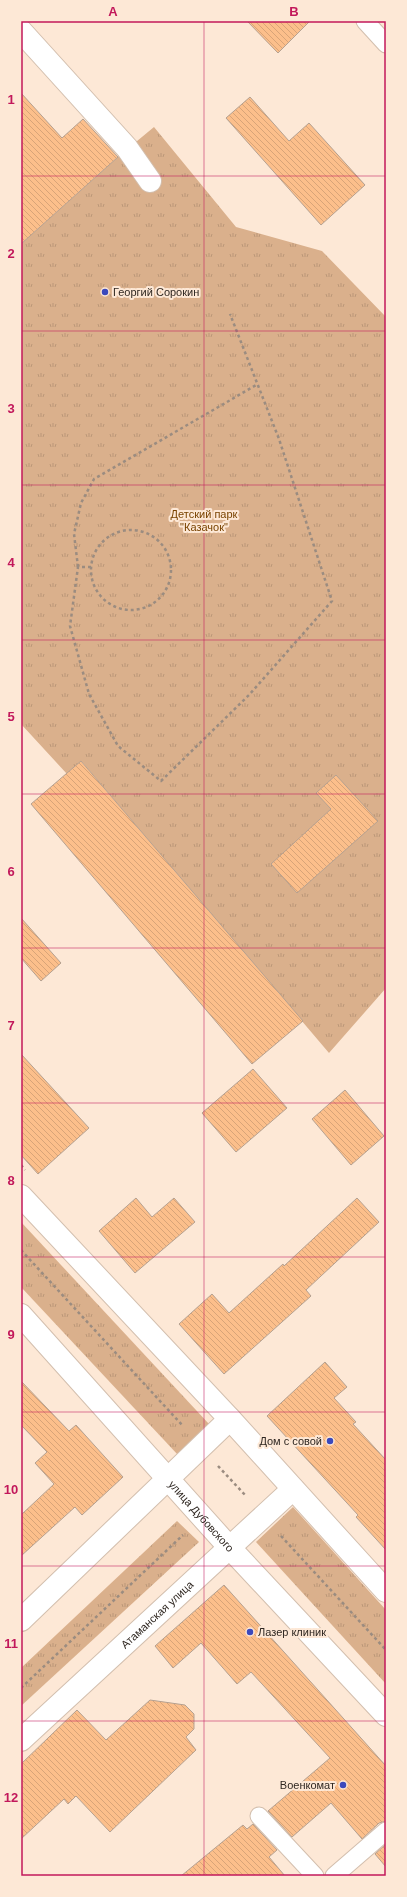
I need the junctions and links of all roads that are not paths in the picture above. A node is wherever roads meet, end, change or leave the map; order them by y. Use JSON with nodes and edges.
{"nodes":[{"id":1,"x":365,"y":21,"type":"edge"},
{"id":2,"x":21,"y":31,"type":"edge"},
{"id":3,"x":386,"y":44,"type":"edge"},
{"id":4,"x":150,"y":181,"type":"dead end"},
{"id":5,"x":21,"y":1196,"type":"edge"},
{"id":6,"x":21,"y":1315,"type":"edge"},
{"id":7,"x":230,"y":1419,"type":"junction"},
{"id":8,"x":167,"y":1478,"type":"junction"},
{"id":9,"x":293,"y":1489,"type":"junction"},
{"id":10,"x":229,"y":1547,"type":"junction"},
{"id":11,"x":386,"y":1591,"type":"edge"},
{"id":12,"x":21,"y":1620,"type":"edge"},
{"id":13,"x":386,"y":1715,"type":"edge"},
{"id":14,"x":21,"y":1740,"type":"edge"},
{"id":15,"x":259,"y":1816,"type":"dead end"},
{"id":16,"x":386,"y":1831,"type":"edge"},
{"id":17,"x":315,"y":1876,"type":"edge"},
{"id":18,"x":334,"y":1876,"type":"edge"}],
"edges":[{"from":1,"to":3,"type":"lane"},
{"from":2,"to":4,"type":"street"},
{"from":5,"to":7,"type":"street"},
{"from":6,"to":8,"type":"street","name":"улица Дубовского"},
{"from":7,"to":8,"type":"street"},
{"from":7,"to":9,"type":"street"},
{"from":8,"to":10,"type":"street","name":"улица Дубовского"},
{"from":8,"to":12,"type":"street"},
{"from":9,"to":10,"type":"street","name":"Атаманская улица"},
{"from":9,"to":11,"type":"street"},
{"from":10,"to":13,"type":"street","name":"улица Дубовского"},
{"from":10,"to":14,"type":"street","name":"Атаманская улица"},
{"from":15,"to":17,"type":"lane"},
{"from":16,"to":18,"type":"lane"}]}
